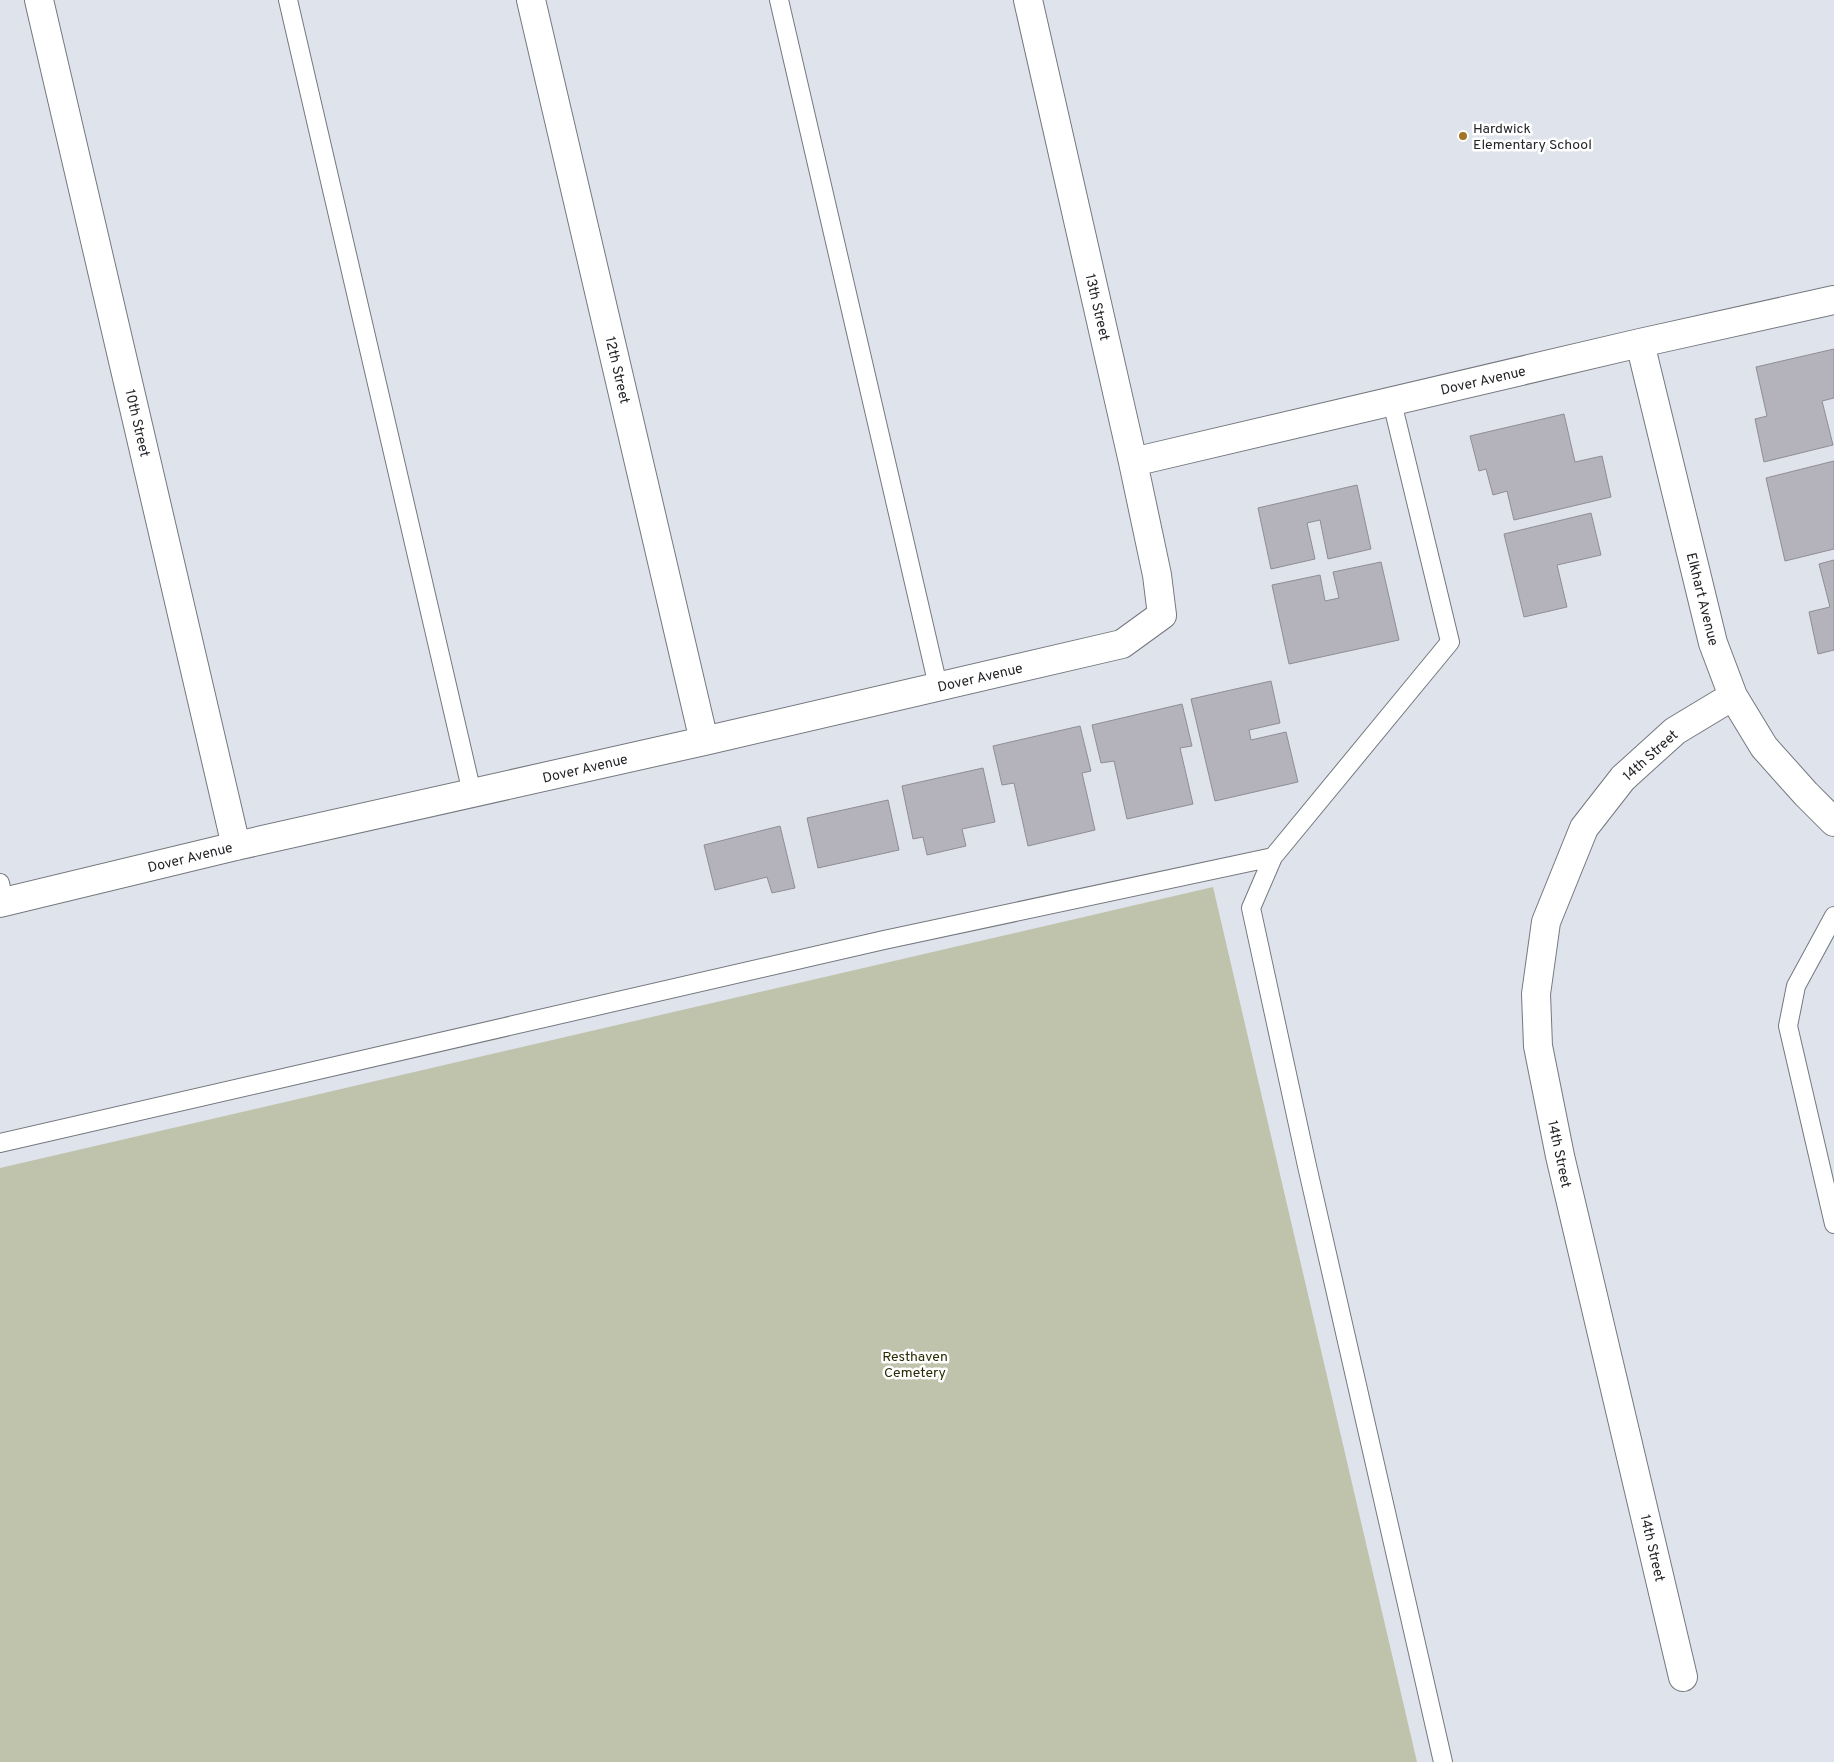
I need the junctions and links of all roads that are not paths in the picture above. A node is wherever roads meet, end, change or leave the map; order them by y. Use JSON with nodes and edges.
{"nodes":[{"id":1,"x":39,"y":0,"type":"edge"},
{"id":2,"x":288,"y":0,"type":"edge"},
{"id":3,"x":531,"y":0,"type":"edge"},
{"id":4,"x":779,"y":0,"type":"edge"},
{"id":5,"x":1028,"y":0,"type":"edge"},
{"id":6,"x":1834,"y":300,"type":"edge"},
{"id":7,"x":1640,"y":343,"type":"junction"},
{"id":8,"x":1392,"y":402,"type":"junction"},
{"id":9,"x":1133,"y":462,"type":"junction"},
{"id":10,"x":1162,"y":615,"type":"joint"},
{"id":11,"x":938,"y":686,"type":"junction"},
{"id":12,"x":1733,"y":696,"type":"junction"},
{"id":13,"x":704,"y":741,"type":"junction"},
{"id":14,"x":472,"y":793,"type":"junction"},
{"id":15,"x":1834,"y":822,"type":"edge"},
{"id":16,"x":236,"y":846,"type":"junction"},
{"id":17,"x":1273,"y":857,"type":"junction"},
{"id":18,"x":1,"y":896,"type":"edge"},
{"id":19,"x":1834,"y":916,"type":"edge"},
{"id":20,"x":0,"y":1143,"type":"edge"},
{"id":21,"x":1834,"y":1224,"type":"edge"},
{"id":22,"x":1684,"y":1677,"type":"dead end"},
{"id":23,"x":1443,"y":1762,"type":"edge"}],
"edges":[{"from":1,"to":16,"type":"street","name":"10th Street"},
{"from":2,"to":14,"type":"lane"},
{"from":3,"to":13,"type":"street","name":"12th Street"},
{"from":4,"to":11,"type":"lane"},
{"from":5,"to":9,"type":"street","name":"13th Street"},
{"from":6,"to":7,"type":"street","name":"Dover Avenue"},
{"from":7,"to":8,"type":"street","name":"Dover Avenue"},
{"from":7,"to":12,"type":"street","name":"Elkhart Avenue"},
{"from":8,"to":9,"type":"street","name":"Dover Avenue"},
{"from":8,"to":17,"type":"lane"},
{"from":9,"to":10,"type":"street","name":"13th Street"},
{"from":10,"to":11,"type":"street","name":"Dover Avenue"},
{"from":11,"to":13,"type":"street","name":"Dover Avenue"},
{"from":12,"to":15,"type":"street","name":"Elkhart Avenue"},
{"from":12,"to":22,"type":"street","name":"14th Street"},
{"from":13,"to":14,"type":"street","name":"Dover Avenue"},
{"from":14,"to":16,"type":"street","name":"Dover Avenue"},
{"from":16,"to":18,"type":"street","name":"Dover Avenue"},
{"from":17,"to":20,"type":"lane"},
{"from":17,"to":23,"type":"lane"},
{"from":19,"to":21,"type":"lane"}]}
